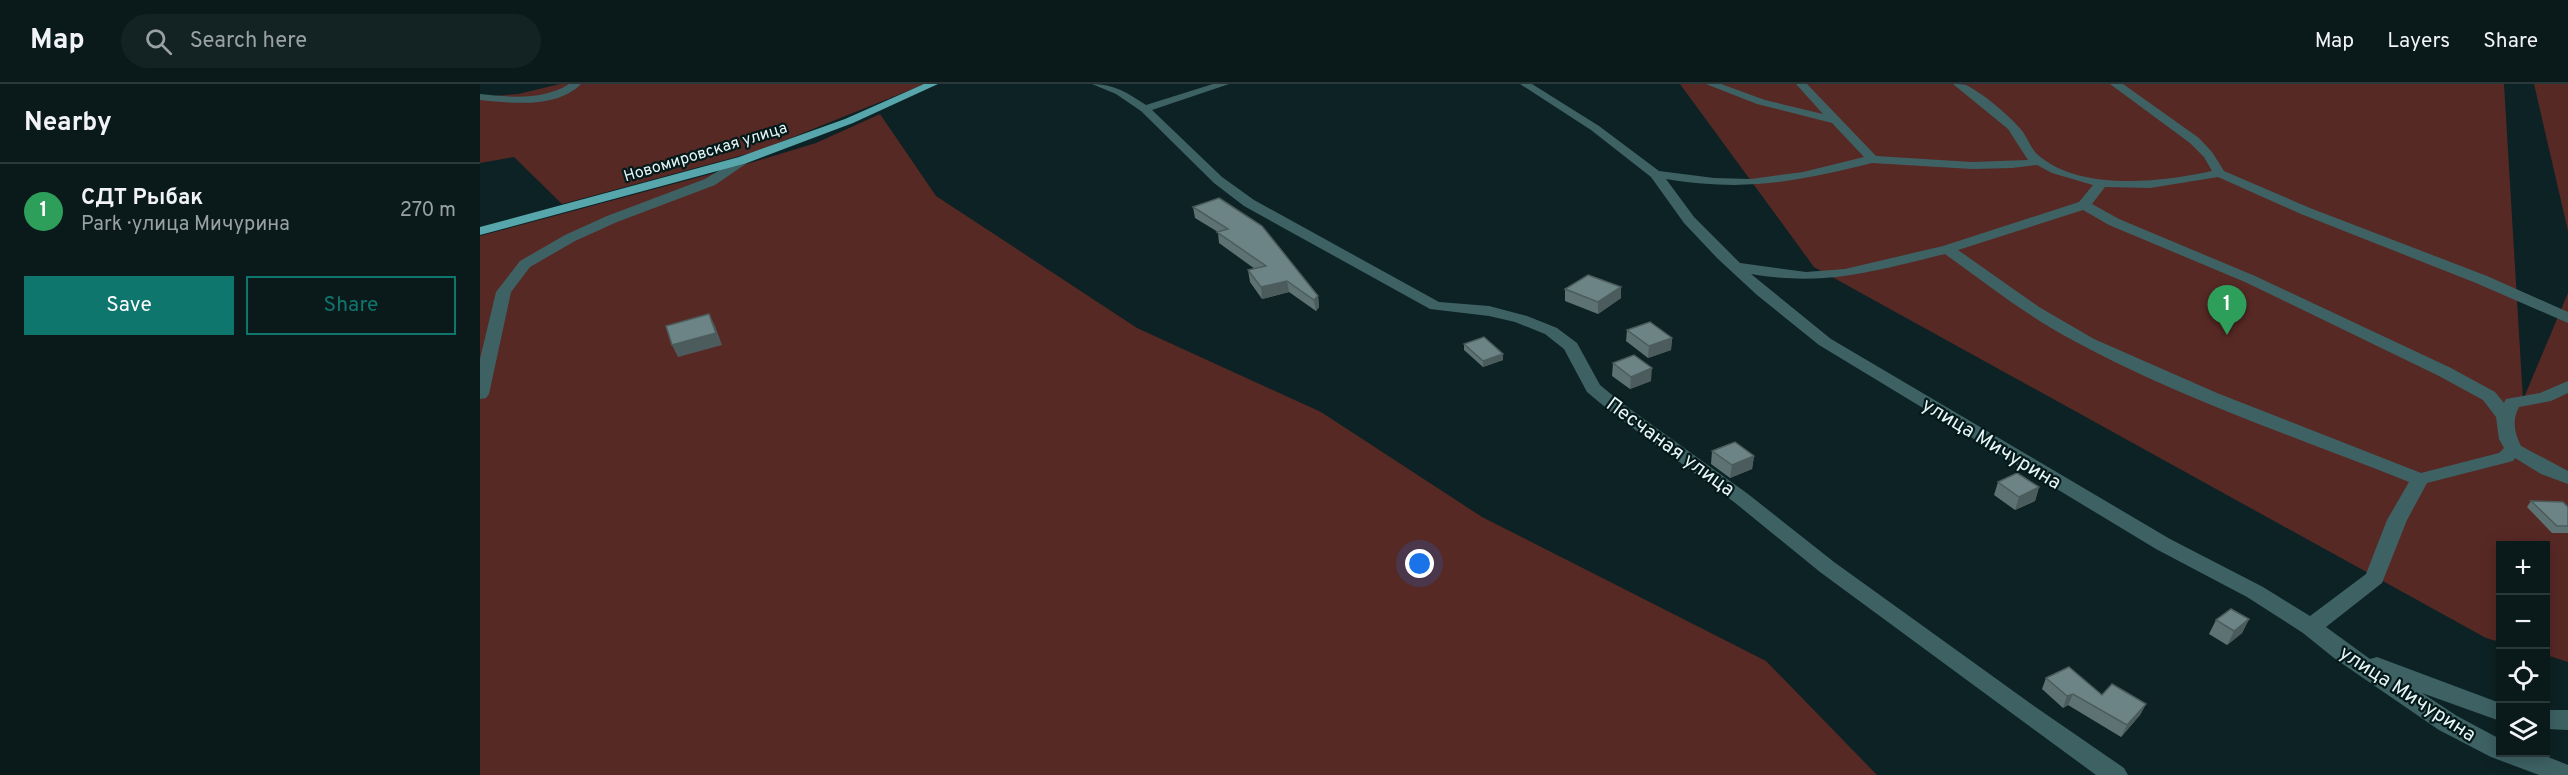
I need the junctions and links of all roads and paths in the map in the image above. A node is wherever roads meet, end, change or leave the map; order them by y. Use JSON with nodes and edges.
{"nodes":[{"id":1,"x":576,"y":84,"type":"edge"},
{"id":2,"x":933,"y":84,"type":"edge"},
{"id":3,"x":1096,"y":84,"type":"edge"},
{"id":4,"x":1224,"y":84,"type":"edge"},
{"id":5,"x":1524,"y":84,"type":"edge"},
{"id":6,"x":1711,"y":84,"type":"edge"},
{"id":7,"x":1801,"y":84,"type":"edge"},
{"id":8,"x":1958,"y":84,"type":"edge"},
{"id":9,"x":2115,"y":84,"type":"edge"},
{"id":10,"x":480,"y":97,"type":"edge"},
{"id":11,"x":1145,"y":109,"type":"junction"},
{"id":12,"x":1837,"y":121,"type":"junction"},
{"id":13,"x":2035,"y":158,"type":"junction"},
{"id":14,"x":1872,"y":159,"type":"junction"},
{"id":15,"x":743,"y":160,"type":"junction"},
{"id":16,"x":2219,"y":173,"type":"junction"},
{"id":17,"x":1655,"y":174,"type":"junction"},
{"id":18,"x":2102,"y":183,"type":"junction"},
{"id":19,"x":2084,"y":205,"type":"junction"},
{"id":20,"x":480,"y":231,"type":"edge"},
{"id":21,"x":1947,"y":249,"type":"junction"},
{"id":22,"x":1735,"y":267,"type":"junction"},
{"id":23,"x":2568,"y":318,"type":"edge"},
{"id":24,"x":2568,"y":386,"type":"edge"},
{"id":25,"x":480,"y":394,"type":"edge"},
{"id":26,"x":2505,"y":416,"type":"junction"},
{"id":27,"x":2512,"y":449,"type":"junction"},
{"id":28,"x":2568,"y":478,"type":"edge"},
{"id":29,"x":2420,"y":479,"type":"junction"},
{"id":30,"x":2311,"y":627,"type":"junction"},
{"id":31,"x":2342,"y":652,"type":"junction"},
{"id":32,"x":2496,"y":711,"type":"edge"},
{"id":33,"x":2550,"y":720,"type":"edge"},
{"id":34,"x":2568,"y":720,"type":"edge"},
{"id":35,"x":2496,"y":748,"type":"edge"},
{"id":36,"x":2518,"y":757,"type":"edge"},
{"id":37,"x":2115,"y":775,"type":"edge"},
{"id":38,"x":2567,"y":775,"type":"edge"}],
"edges":[{"from":1,"to":10,"type":"street"},
{"from":2,"to":15,"type":"main road","name":"Новомировская улица"},
{"from":3,"to":11,"type":"street","name":"Песчаная улица"},
{"from":4,"to":11,"type":"street"},
{"from":5,"to":17,"type":"street","name":"улица Мичурина"},
{"from":6,"to":12,"type":"street"},
{"from":7,"to":12,"type":"street"},
{"from":8,"to":13,"type":"street"},
{"from":9,"to":16,"type":"street"},
{"from":11,"to":37,"type":"street","name":"Песчаная улица"},
{"from":12,"to":14,"type":"street"},
{"from":13,"to":14,"type":"street"},
{"from":13,"to":18,"type":"street"},
{"from":14,"to":17,"type":"street"},
{"from":15,"to":20,"type":"main road","name":"Новомировская улица"},
{"from":15,"to":25,"type":"street"},
{"from":16,"to":18,"type":"street"},
{"from":16,"to":23,"type":"street"},
{"from":17,"to":22,"type":"street","name":"улица Мичурина"},
{"from":18,"to":19,"type":"street"},
{"from":19,"to":21,"type":"street"},
{"from":19,"to":26,"type":"street"},
{"from":21,"to":22,"type":"street"},
{"from":21,"to":29,"type":"street"},
{"from":22,"to":30,"type":"street","name":"улица Мичурина"},
{"from":24,"to":26,"type":"street"},
{"from":26,"to":27,"type":"street"},
{"from":27,"to":28,"type":"street"},
{"from":27,"to":29,"type":"street"},
{"from":29,"to":30,"type":"street"},
{"from":30,"to":31,"type":"street","name":"улица Мичурина"},
{"from":31,"to":32,"type":"street"},
{"from":31,"to":35,"type":"street","name":"улица Мичурина"},
{"from":33,"to":34,"type":"street"},
{"from":36,"to":38,"type":"street"}]}
